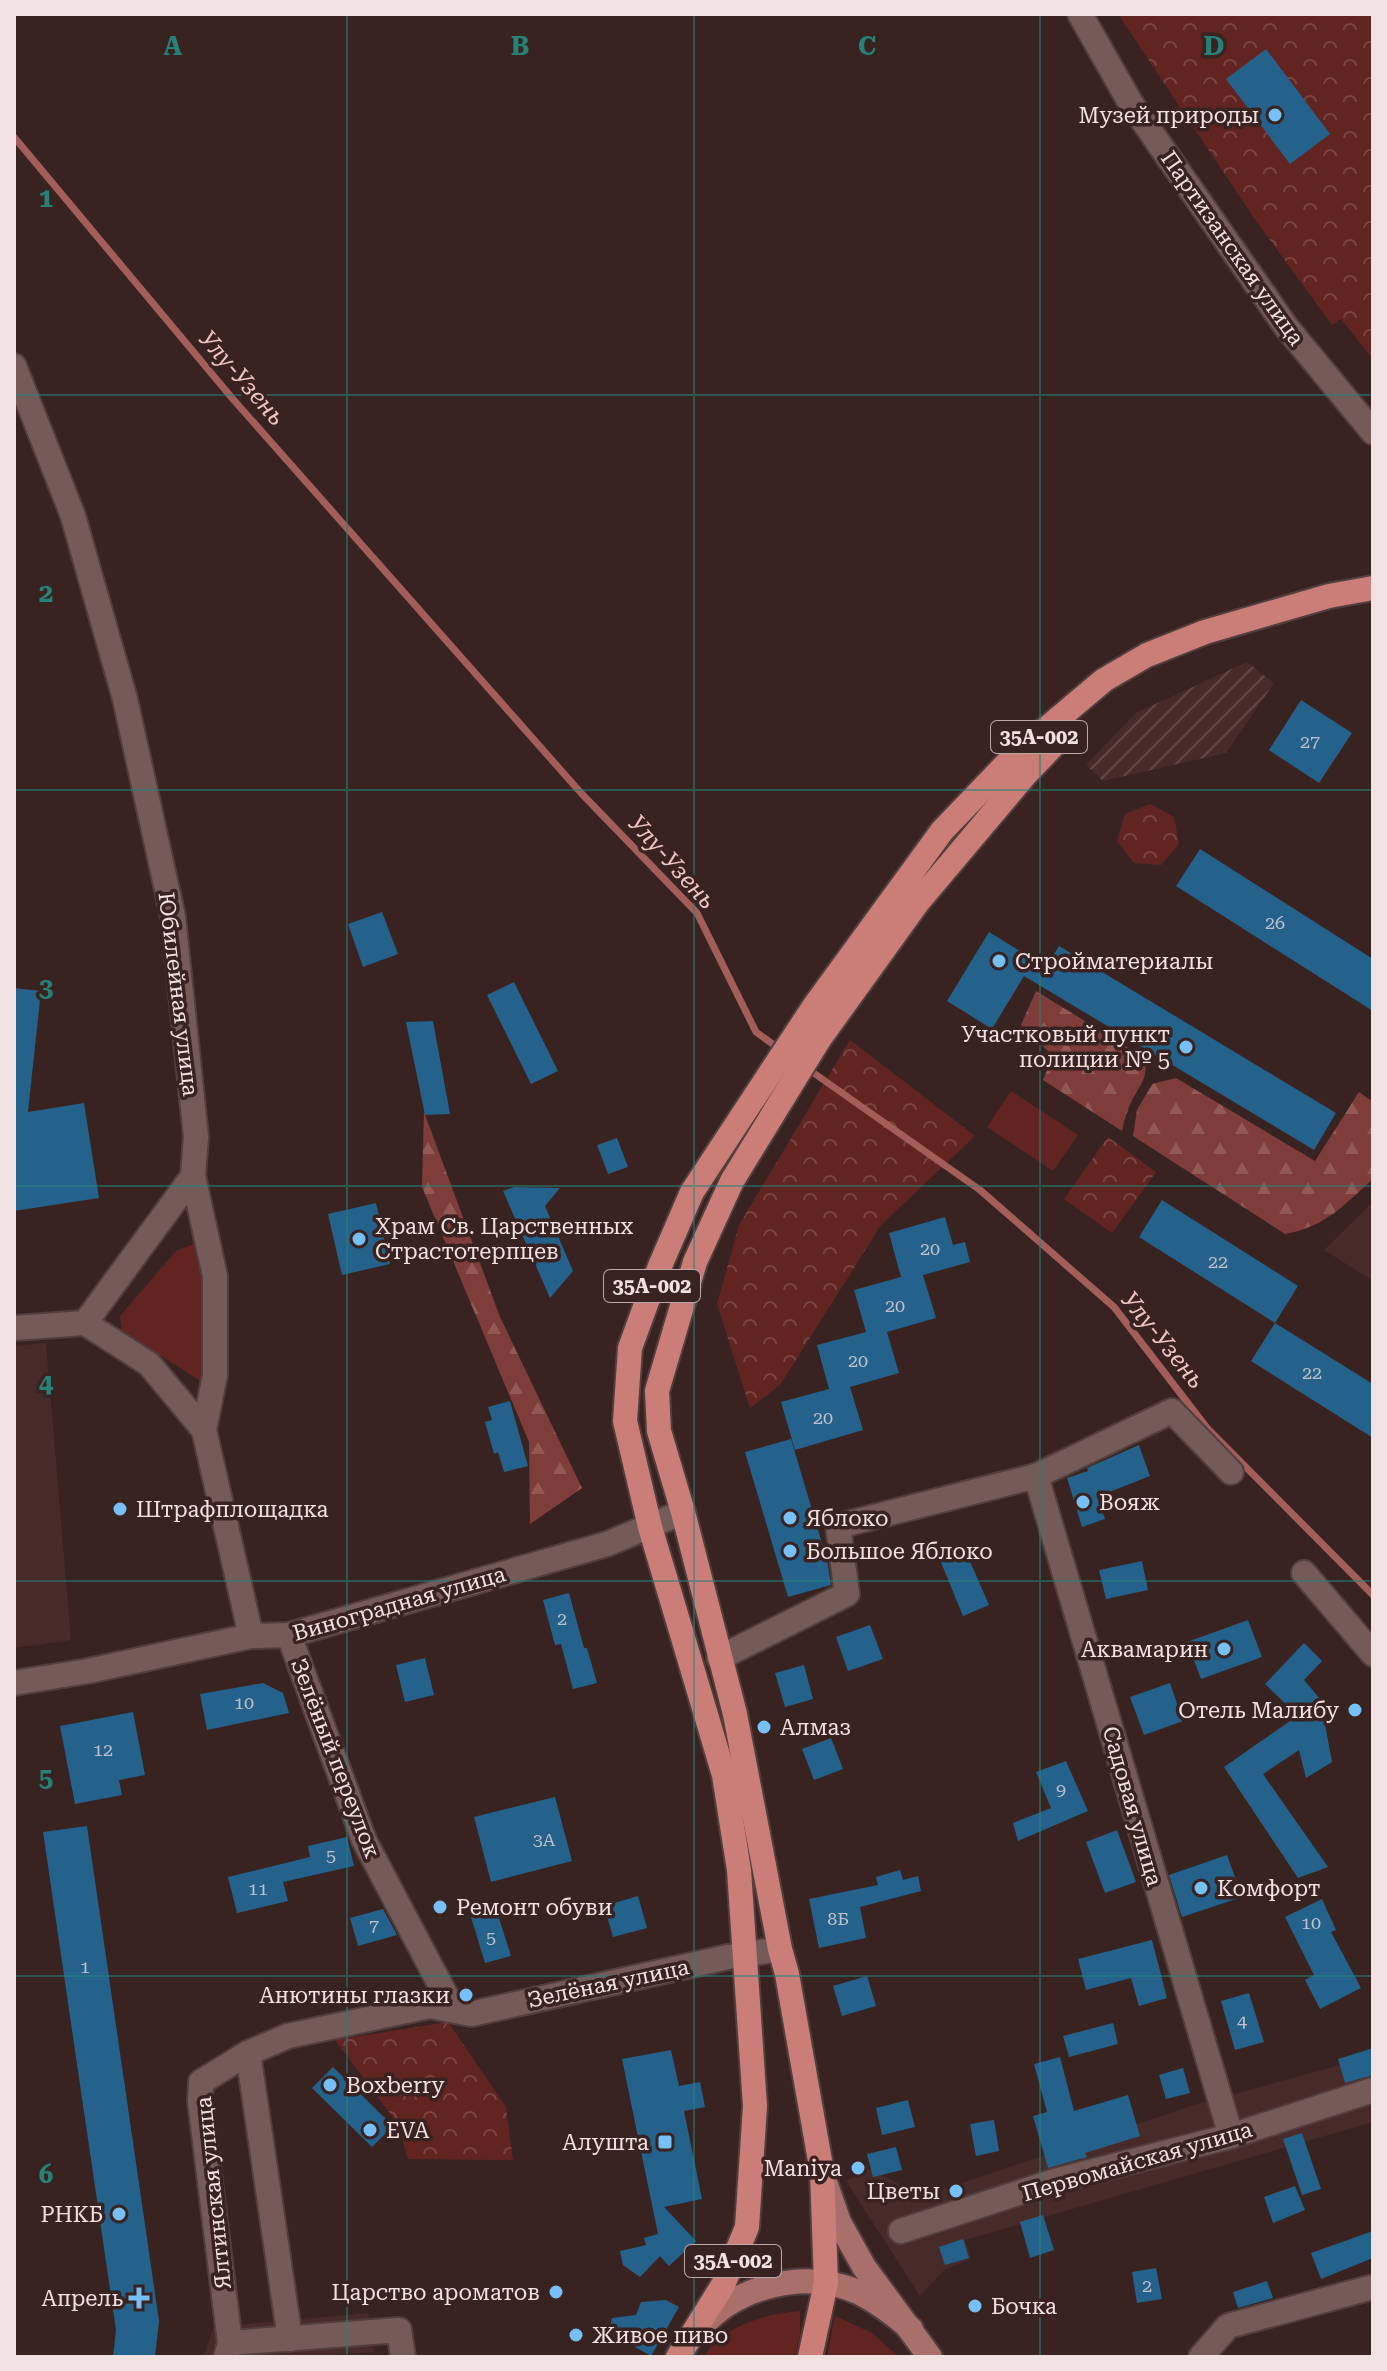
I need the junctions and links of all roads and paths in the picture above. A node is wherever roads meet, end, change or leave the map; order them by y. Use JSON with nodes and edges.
{"nodes":[{"id":1,"x":1080,"y":14,"type":"edge"},
{"id":2,"x":14,"y":366,"type":"edge"},
{"id":3,"x":1373,"y":432,"type":"edge"},
{"id":4,"x":1373,"y":588,"type":"edge"},
{"id":5,"x":1373,"y":603,"type":"edge"},
{"id":6,"x":812,"y":1031,"type":"junction"},
{"id":7,"x":783,"y":1075,"type":"junction"},
{"id":8,"x":193,"y":1176,"type":"junction"},
{"id":9,"x":85,"y":1323,"type":"junction"},
{"id":10,"x":14,"y":1328,"type":"edge"},
{"id":11,"x":204,"y":1430,"type":"junction"},
{"id":12,"x":1231,"y":1472,"type":"dead end"},
{"id":13,"x":1036,"y":1476,"type":"junction"},
{"id":14,"x":683,"y":1512,"type":"junction"},
{"id":15,"x":650,"y":1527,"type":"junction"},
{"id":16,"x":1304,"y":1573,"type":"dead end"},
{"id":17,"x":289,"y":1635,"type":"junction"},
{"id":18,"x":251,"y":1636,"type":"junction"},
{"id":19,"x":1373,"y":1654,"type":"edge"},
{"id":20,"x":719,"y":1658,"type":"junction"},
{"id":21,"x":14,"y":1683,"type":"edge"},
{"id":22,"x":780,"y":1949,"type":"junction"},
{"id":23,"x":747,"y":1954,"type":"junction"},
{"id":24,"x":462,"y":2011,"type":"junction"},
{"id":25,"x":248,"y":2053,"type":"junction"},
{"id":26,"x":1373,"y":2090,"type":"edge"},
{"id":27,"x":1231,"y":2136,"type":"junction"},
{"id":28,"x":822,"y":2172,"type":"junction"},
{"id":29,"x":901,"y":2231,"type":"dead end"},
{"id":30,"x":826,"y":2283,"type":"junction"},
{"id":31,"x":1373,"y":2287,"type":"edge"},
{"id":32,"x":911,"y":2329,"type":"junction"},
{"id":33,"x":290,"y":2339,"type":"junction"},
{"id":34,"x":684,"y":2348,"type":"edge"},
{"id":35,"x":228,"y":2350,"type":"edge"},
{"id":36,"x":403,"y":2357,"type":"edge"},
{"id":37,"x":810,"y":2357,"type":"edge"},
{"id":38,"x":930,"y":2357,"type":"edge"},
{"id":39,"x":1201,"y":2357,"type":"edge"}],
"edges":[{"from":1,"to":3,"type":"street","name":"Партизанская улица"},
{"from":2,"to":8,"type":"street","name":"Юбилейная улица"},
{"from":4,"to":6,"type":"highway","number":"35А-002"},
{"from":5,"to":6,"type":"highway"},
{"from":6,"to":7,"type":"highway","number":"35А-002"},
{"from":7,"to":14,"type":"highway","number":"35А-002"},
{"from":7,"to":15,"type":"highway","number":"35А-002"},
{"from":8,"to":9,"type":"street"},
{"from":8,"to":11,"type":"street","name":"Юбилейная улица"},
{"from":9,"to":10,"type":"street"},
{"from":9,"to":11,"type":"street"},
{"from":11,"to":18,"type":"street","name":"Юбилейная улица"},
{"from":12,"to":13,"type":"street"},
{"from":13,"to":20,"type":"street"},
{"from":13,"to":27,"type":"street","name":"Садовая улица"},
{"from":14,"to":15,"type":"street","name":"Виноградная улица"},
{"from":14,"to":20,"type":"highway"},
{"from":15,"to":17,"type":"street","name":"Виноградная улица"},
{"from":15,"to":23,"type":"highway","number":"35А-002"},
{"from":16,"to":19,"type":"street"},
{"from":17,"to":18,"type":"street","name":"Виноградная улица"},
{"from":17,"to":24,"type":"street","name":"Зелёный переулок"},
{"from":18,"to":21,"type":"street","name":"Виноградная улица"},
{"from":20,"to":22,"type":"highway"},
{"from":22,"to":23,"type":"street","name":"Зелёная улица"},
{"from":22,"to":28,"type":"highway"},
{"from":23,"to":24,"type":"street","name":"Зелёная улица"},
{"from":23,"to":34,"type":"highway","number":"35А-002"},
{"from":24,"to":25,"type":"street","name":"Ялтинская улица"},
{"from":25,"to":33,"type":"street"},
{"from":25,"to":35,"type":"street","name":"Ялтинская улица"},
{"from":26,"to":27,"type":"street","name":"Первомайская улица"},
{"from":27,"to":29,"type":"street","name":"Первомайская улица"},
{"from":28,"to":30,"type":"highway"},
{"from":28,"to":32,"type":"main road"},
{"from":30,"to":32,"type":"main road","number":"35А-002"},
{"from":30,"to":34,"type":"main road","number":"35А-002"},
{"from":30,"to":37,"type":"highway"},
{"from":31,"to":39,"type":"street"},
{"from":32,"to":38,"type":"main road","number":"35А-002"},
{"from":33,"to":35,"type":"street","name":"Ялтинская улица"},
{"from":33,"to":36,"type":"street","name":"Ялтинская улица"}]}
